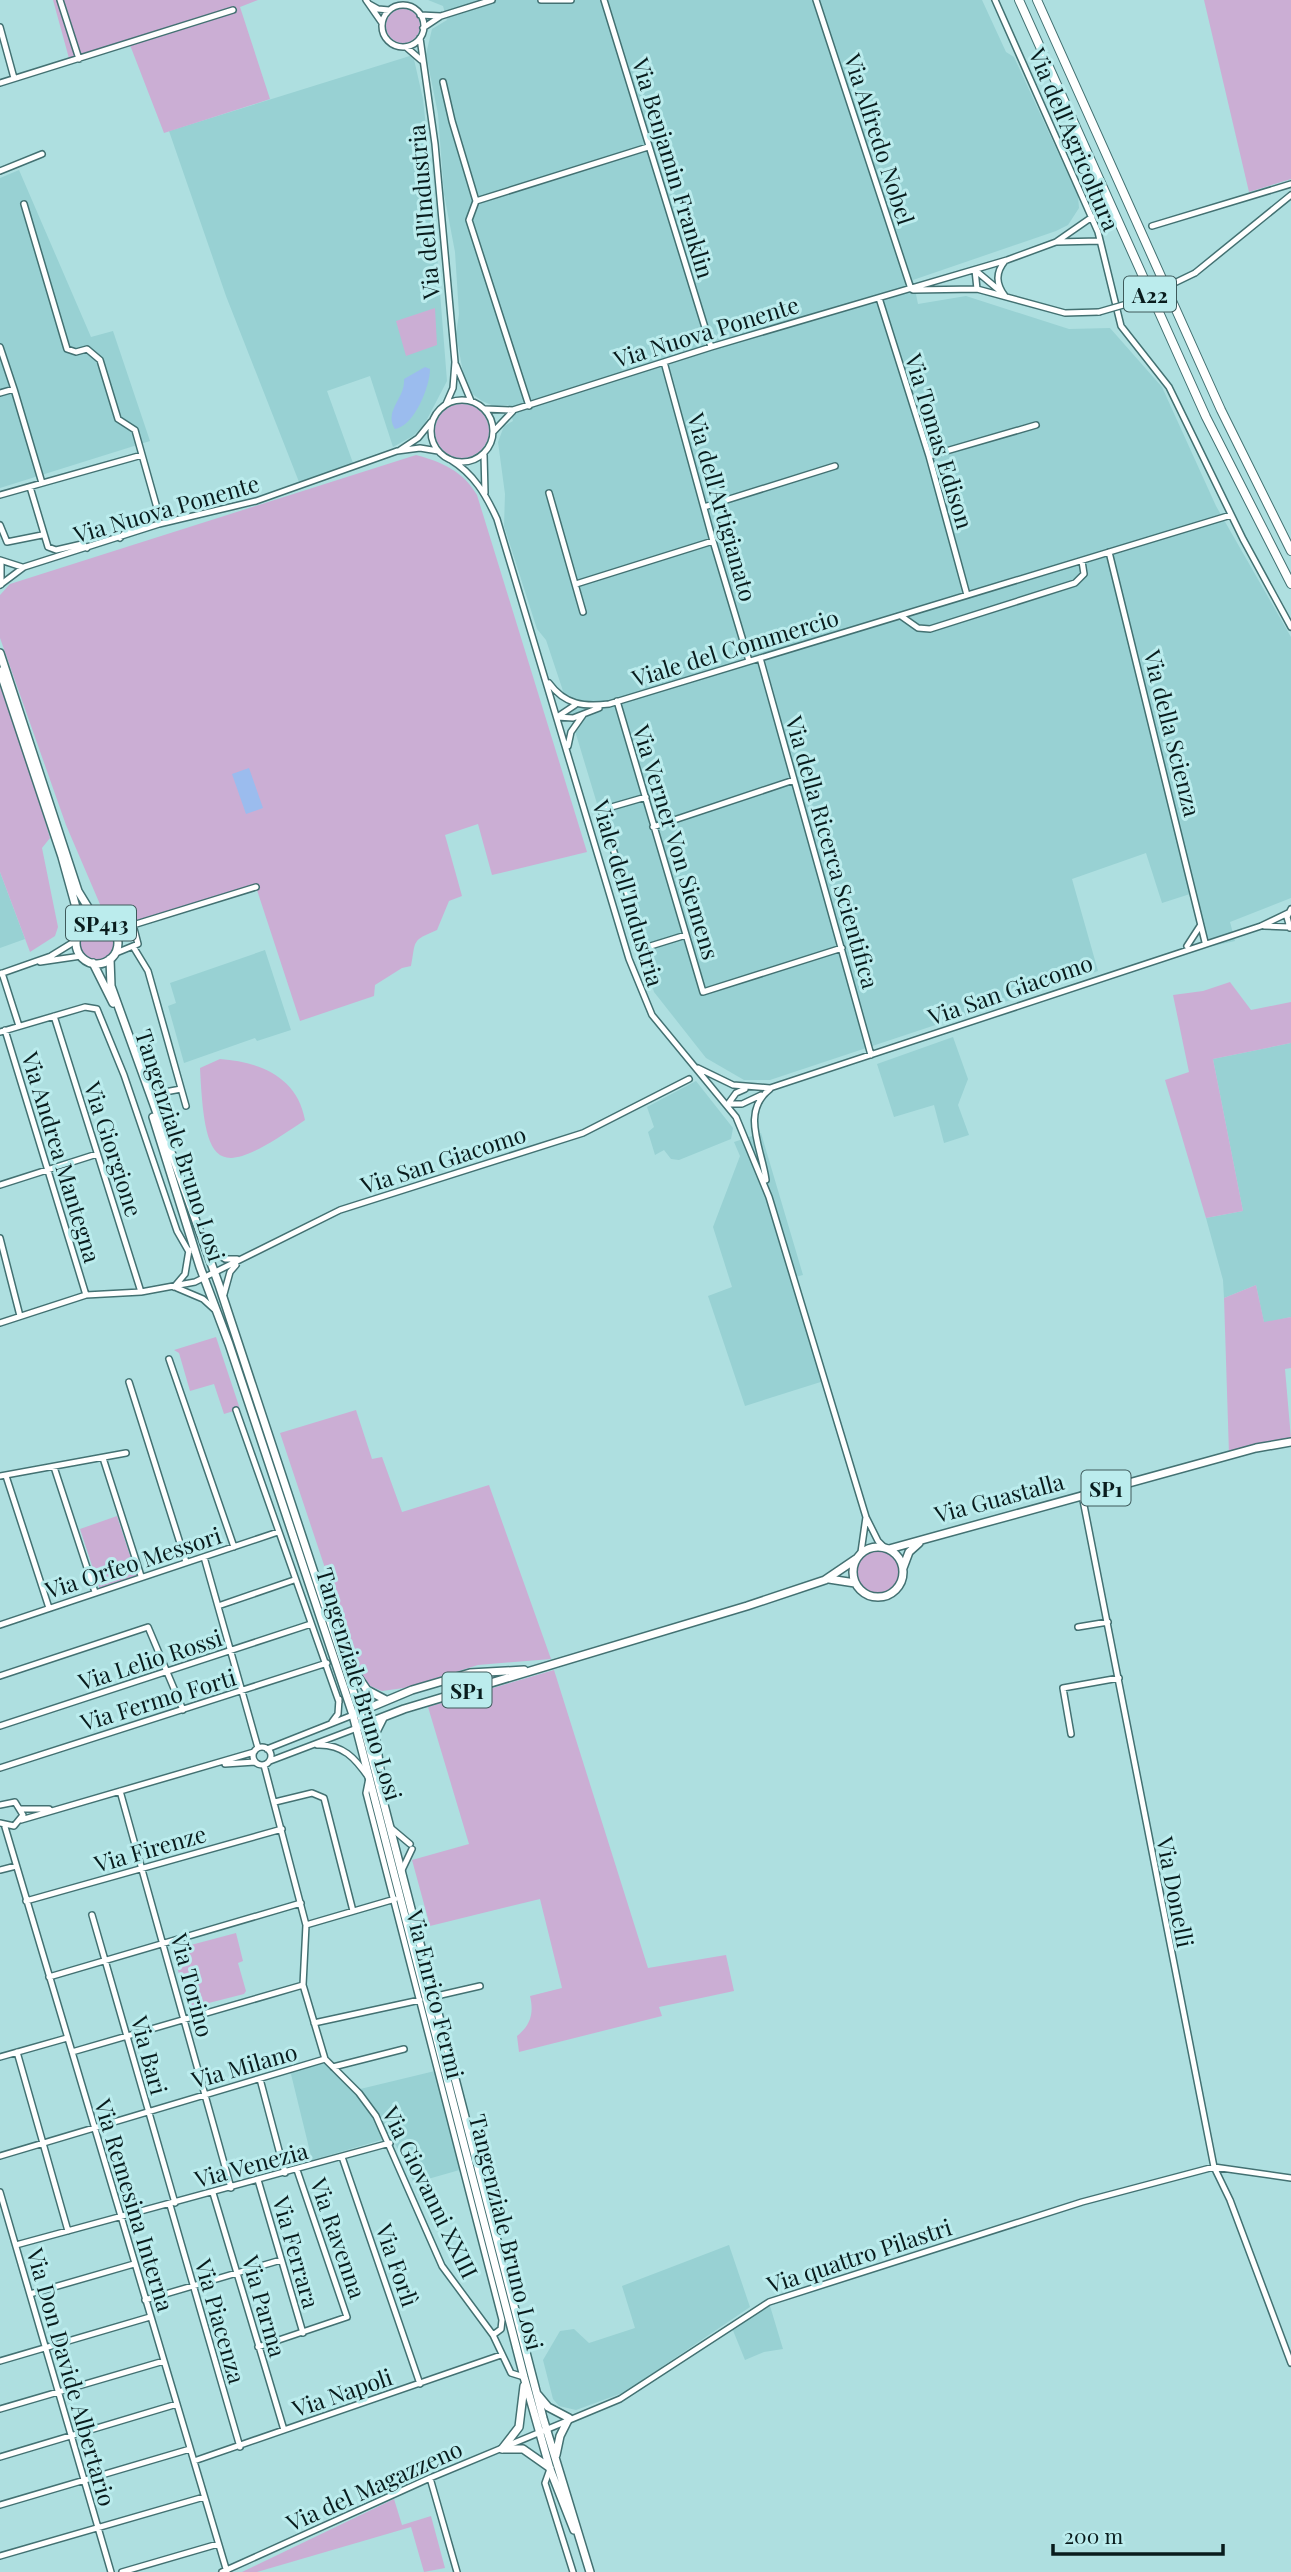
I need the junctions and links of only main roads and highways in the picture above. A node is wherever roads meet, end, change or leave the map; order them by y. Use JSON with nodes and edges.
{"nodes":[{"id":1,"x":1019,"y":0,"type":"edge"},
{"id":2,"x":1037,"y":0,"type":"edge"},
{"id":3,"x":1291,"y":551,"type":"edge"},
{"id":4,"x":0,"y":562,"type":"edge"},
{"id":5,"x":0,"y":584,"type":"edge"},
{"id":6,"x":1291,"y":584,"type":"edge"},
{"id":7,"x":0,"y":653,"type":"edge"},
{"id":8,"x":0,"y":671,"type":"edge"},
{"id":9,"x":100,"y":922,"type":"junction"},
{"id":10,"x":82,"y":929,"type":"junction"},
{"id":11,"x":113,"y":956,"type":"junction"},
{"id":12,"x":93,"y":963,"type":"junction"},
{"id":13,"x":209,"y":1276,"type":"junction"},
{"id":14,"x":1291,"y":1441,"type":"edge"},
{"id":15,"x":921,"y":1540,"type":"junction"},
{"id":16,"x":887,"y":1548,"type":"junction"},
{"id":17,"x":856,"y":1559,"type":"junction"},
{"id":18,"x":903,"y":1569,"type":"junction"},
{"id":19,"x":825,"y":1580,"type":"junction"},
{"id":20,"x":855,"y":1583,"type":"junction"},
{"id":21,"x":340,"y":1649,"type":"junction"},
{"id":22,"x":548,"y":1666,"type":"junction"},
{"id":23,"x":470,"y":1673,"type":"junction"},
{"id":24,"x":475,"y":1688,"type":"junction"},
{"id":25,"x":417,"y":1689,"type":"junction"},
{"id":26,"x":386,"y":1700,"type":"junction"},
{"id":27,"x":422,"y":1703,"type":"junction"},
{"id":28,"x":357,"y":1714,"type":"junction"},
{"id":29,"x":386,"y":1715,"type":"junction"},
{"id":30,"x":360,"y":1727,"type":"junction"},
{"id":31,"x":383,"y":1804,"type":"junction"},
{"id":32,"x":427,"y":1999,"type":"junction"},
{"id":33,"x":524,"y":2377,"type":"junction"},
{"id":34,"x":535,"y":2390,"type":"junction"},
{"id":35,"x":543,"y":2430,"type":"junction"},
{"id":36,"x":555,"y":2459,"type":"junction"},
{"id":37,"x":550,"y":2469,"type":"junction"},
{"id":38,"x":585,"y":2555,"type":"junction"},
{"id":39,"x":590,"y":2572,"type":"edge"}],
"edges":[{"from":1,"to":6,"type":"highway","number":"A22"},
{"from":2,"to":3,"type":"highway","number":"A22"},
{"from":4,"to":5,"type":"main road"},
{"from":7,"to":9,"type":"main road"},
{"from":8,"to":10,"type":"main road"},
{"from":9,"to":10,"type":"main road","number":"SP413"},
{"from":9,"to":11,"type":"main road","number":"SP413"},
{"from":10,"to":12,"type":"main road","number":"SP413"},
{"from":11,"to":12,"type":"main road","number":"SP413"},
{"from":11,"to":13,"type":"main road","name":"Tangenziale Bruno Losi"},
{"from":12,"to":13,"type":"main road","name":"Tangenziale Bruno Losi"},
{"from":13,"to":21,"type":"main road","name":"Tangenziale Bruno Losi"},
{"from":13,"to":28,"type":"main road","name":"Tangenziale Bruno Losi"},
{"from":14,"to":15,"type":"main road","name":"Via Guastalla","number":"SP1"},
{"from":15,"to":16,"type":"main road","name":"Via Guastalla","number":"SP1"},
{"from":15,"to":18,"type":"main road","name":"Via Guastalla"},
{"from":16,"to":17,"type":"main road"},
{"from":16,"to":18,"type":"main road"},
{"from":17,"to":19,"type":"main road","number":"SP1"},
{"from":17,"to":20,"type":"main road"},
{"from":18,"to":20,"type":"main road"},
{"from":19,"to":20,"type":"main road"},
{"from":19,"to":22,"type":"main road","number":"SP1"},
{"from":21,"to":26,"type":"main road"},
{"from":21,"to":28,"type":"main road","name":"Tangenziale Bruno Losi"},
{"from":22,"to":23,"type":"main road","number":"SP1"},
{"from":22,"to":24,"type":"main road","number":"SP1"},
{"from":23,"to":24,"type":"main road"},
{"from":23,"to":25,"type":"main road","number":"SP1"},
{"from":24,"to":27,"type":"main road","number":"SP1"},
{"from":25,"to":26,"type":"main road","number":"SP1"},
{"from":25,"to":27,"type":"main road"},
{"from":26,"to":28,"type":"main road","number":"SP1"},
{"from":27,"to":29,"type":"main road","number":"SP1"},
{"from":28,"to":30,"type":"main road","name":"Tangenziale Bruno Losi"},
{"from":29,"to":30,"type":"main road","number":"SP1"},
{"from":29,"to":31,"type":"main road"},
{"from":30,"to":31,"type":"main road","name":"Tangenziale Bruno Losi"},
{"from":30,"to":32,"type":"main road","name":"Tangenziale Bruno Losi"},
{"from":31,"to":32,"type":"main road","name":"Tangenziale Bruno Losi"},
{"from":32,"to":33,"type":"main road","name":"Tangenziale Bruno Losi"},
{"from":32,"to":34,"type":"main road","name":"Tangenziale Bruno Losi"},
{"from":33,"to":35,"type":"main road","name":"Tangenziale Bruno Losi"},
{"from":33,"to":37,"type":"main road"},
{"from":34,"to":35,"type":"main road","name":"Tangenziale Bruno Losi"},
{"from":34,"to":36,"type":"main road"},
{"from":35,"to":36,"type":"main road"},
{"from":35,"to":37,"type":"main road"},
{"from":36,"to":38,"type":"main road"},
{"from":37,"to":38,"type":"main road"},
{"from":38,"to":39,"type":"main road"}]}
